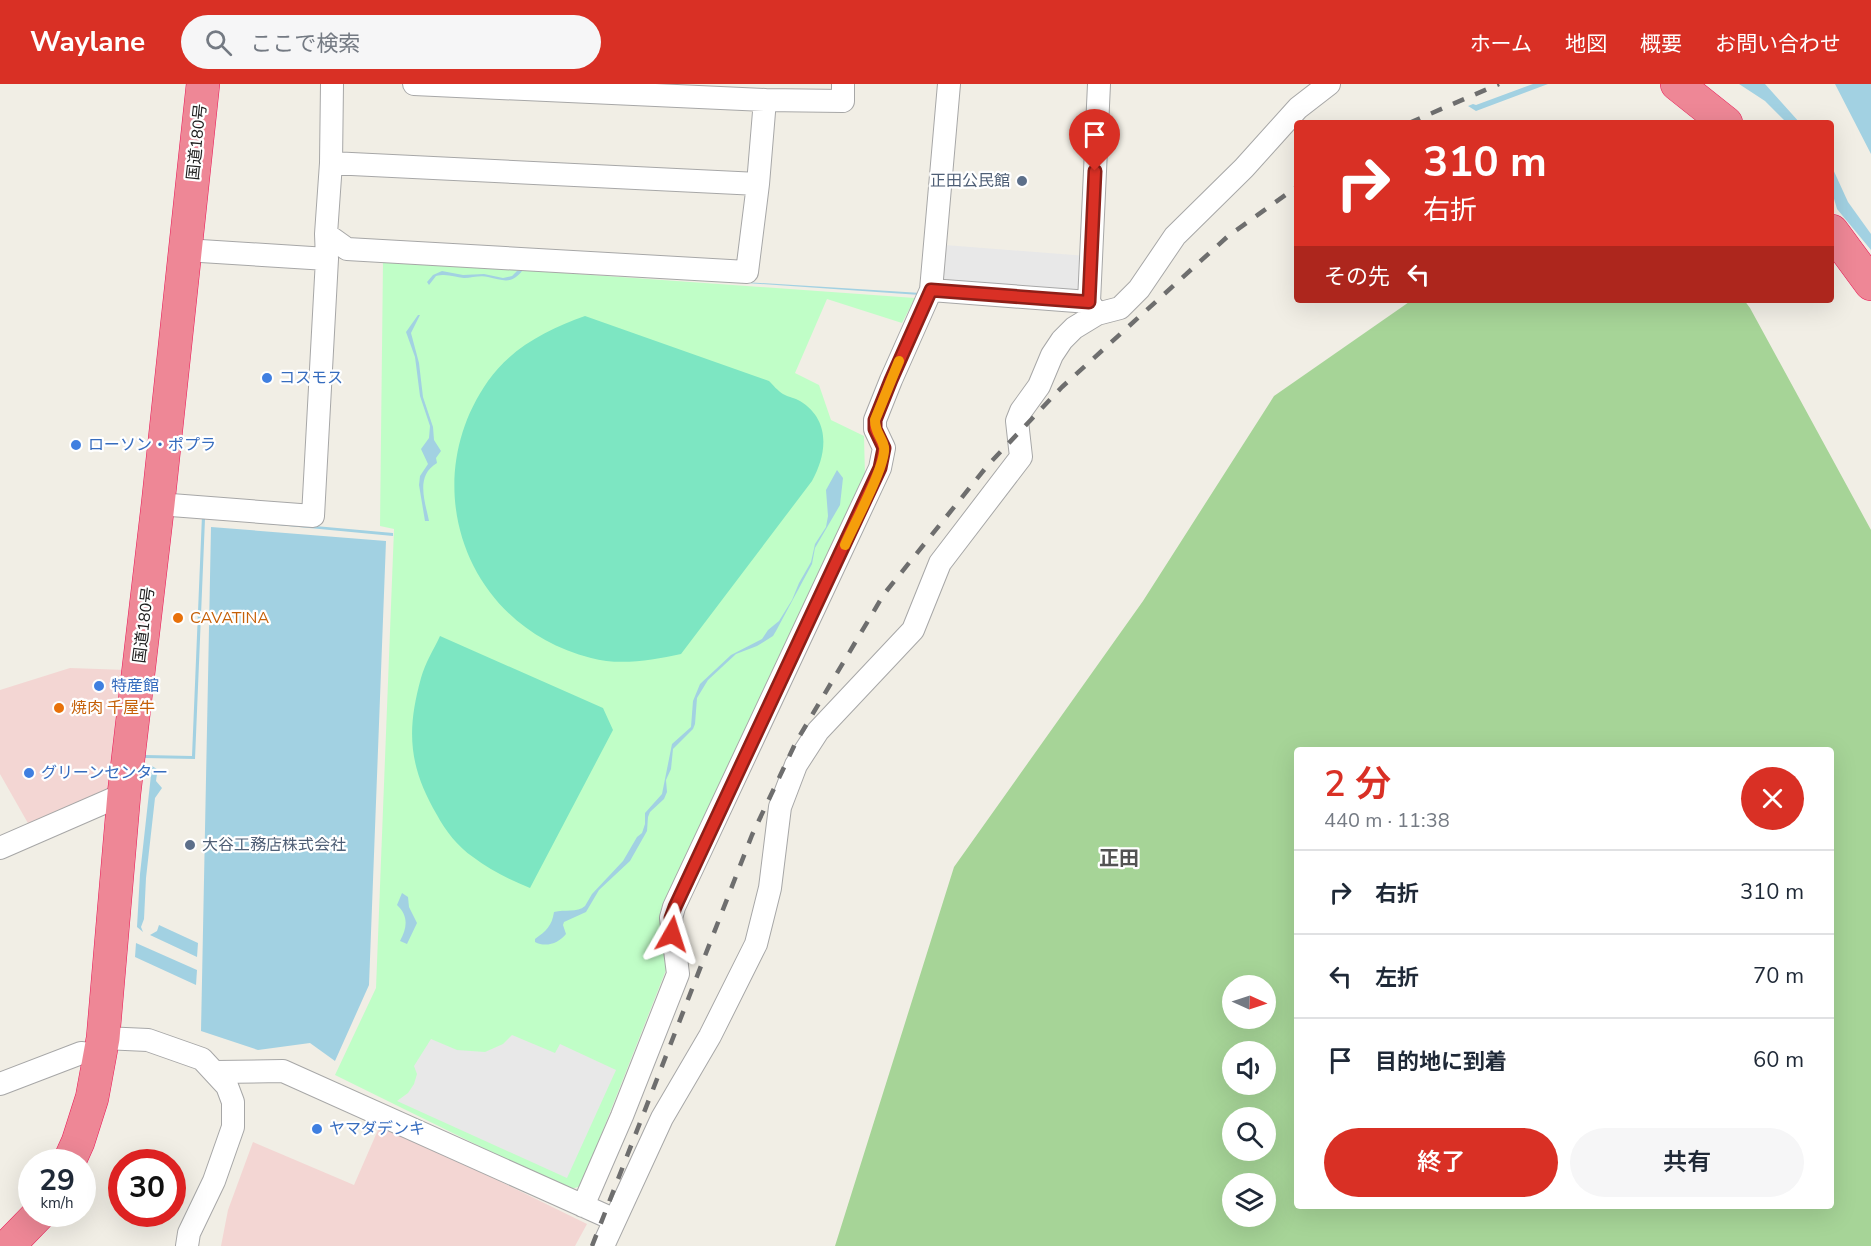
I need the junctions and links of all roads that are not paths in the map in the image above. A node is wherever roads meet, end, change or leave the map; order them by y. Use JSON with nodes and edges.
{"nodes":[{"id":1,"x":202,"y":84,"type":"edge"},
{"id":2,"x":332,"y":84,"type":"edge"},
{"id":3,"x":414,"y":84,"type":"edge"},
{"id":4,"x":843,"y":84,"type":"edge"},
{"id":5,"x":949,"y":84,"type":"edge"},
{"id":6,"x":1100,"y":84,"type":"edge"},
{"id":7,"x":1329,"y":84,"type":"edge"},
{"id":8,"x":1677,"y":84,"type":"edge"},
{"id":9,"x":765,"y":99,"type":"junction"},
{"id":10,"x":1722,"y":120,"type":"edge"},
{"id":11,"x":331,"y":163,"type":"junction"},
{"id":12,"x":758,"y":184,"type":"junction"},
{"id":13,"x":326,"y":234,"type":"junction"},
{"id":14,"x":1834,"y":234,"type":"edge"},
{"id":15,"x":185,"y":250,"type":"junction"},
{"id":16,"x":327,"y":259,"type":"junction"},
{"id":17,"x":1871,"y":284,"type":"edge"},
{"id":18,"x":931,"y":290,"type":"junction"},
{"id":19,"x":1093,"y":308,"type":"junction"},
{"id":20,"x":158,"y":504,"type":"junction"},
{"id":21,"x":124,"y":794,"type":"junction"},
{"id":22,"x":0,"y":848,"type":"edge"},
{"id":23,"x":101,"y":1046,"type":"junction"},
{"id":24,"x":216,"y":1072,"type":"junction"},
{"id":25,"x":0,"y":1084,"type":"edge"},
{"id":26,"x":75,"y":1149,"type":"edge"},
{"id":27,"x":583,"y":1206,"type":"junction"},
{"id":28,"x":615,"y":1220,"type":"junction"},
{"id":29,"x":26,"y":1227,"type":"edge"},
{"id":30,"x":8,"y":1246,"type":"edge"},
{"id":31,"x":187,"y":1246,"type":"edge"},
{"id":32,"x":603,"y":1246,"type":"edge"}],
"edges":[{"from":1,"to":15,"type":"highway","name":"国道180号"},
{"from":2,"to":11,"type":"street"},
{"from":3,"to":9,"type":"street"},
{"from":4,"to":9,"type":"street"},
{"from":5,"to":18,"type":"street"},
{"from":6,"to":19,"type":"street"},
{"from":7,"to":19,"type":"street"},
{"from":8,"to":10,"type":"highway"},
{"from":9,"to":12,"type":"street"},
{"from":11,"to":12,"type":"street"},
{"from":11,"to":13,"type":"street"},
{"from":12,"to":13,"type":"street"},
{"from":13,"to":16,"type":"street"},
{"from":14,"to":17,"type":"highway"},
{"from":15,"to":16,"type":"street"},
{"from":15,"to":20,"type":"highway","name":"国道180号"},
{"from":16,"to":20,"type":"street"},
{"from":18,"to":19,"type":"street"},
{"from":18,"to":27,"type":"street"},
{"from":19,"to":28,"type":"street"},
{"from":20,"to":21,"type":"highway","name":"国道180号"},
{"from":21,"to":22,"type":"street"},
{"from":21,"to":23,"type":"highway","name":"国道180号"},
{"from":23,"to":24,"type":"street"},
{"from":23,"to":25,"type":"street"},
{"from":23,"to":26,"type":"highway","name":"国道180号"},
{"from":24,"to":27,"type":"street"},
{"from":24,"to":31,"type":"street"},
{"from":27,"to":28,"type":"street"},
{"from":28,"to":32,"type":"street"},
{"from":29,"to":30,"type":"highway"}]}
